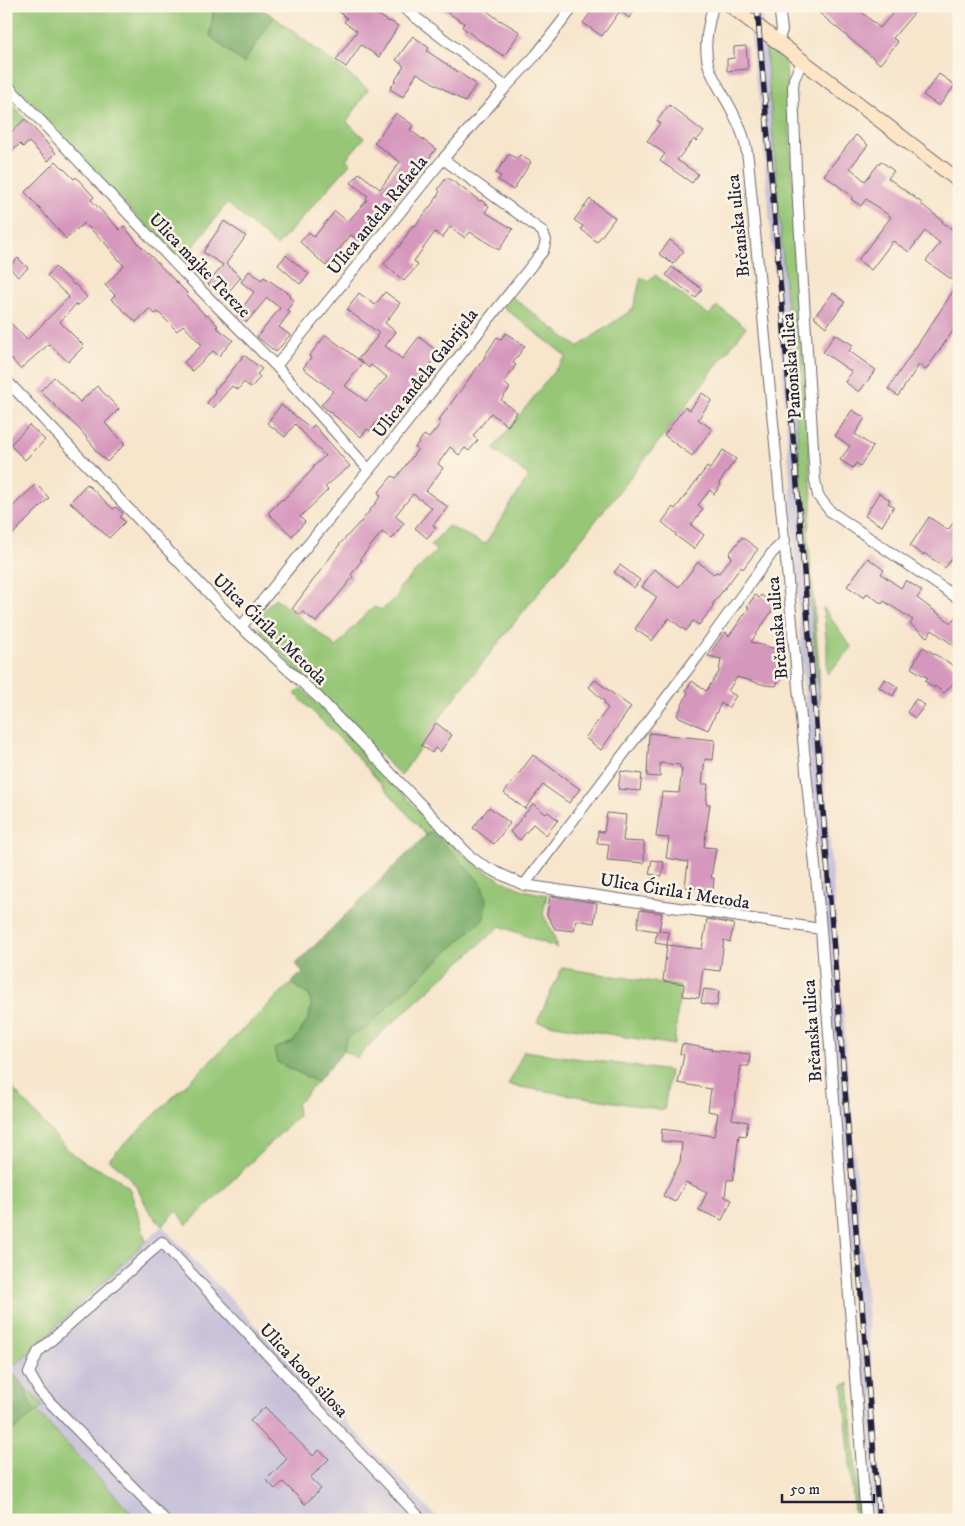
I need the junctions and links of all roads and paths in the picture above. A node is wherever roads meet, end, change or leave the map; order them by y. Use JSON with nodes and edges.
{"nodes":[{"id":1,"x":401,"y":6,"type":"edge"},
{"id":2,"x":574,"y":6,"type":"edge"},
{"id":3,"x":713,"y":6,"type":"edge"},
{"id":4,"x":731,"y":6,"type":"edge"},
{"id":5,"x":779,"y":6,"type":"edge"},
{"id":6,"x":778,"y":42,"type":"junction"},
{"id":7,"x":802,"y":62,"type":"junction"},
{"id":8,"x":6,"y":84,"type":"edge"},
{"id":9,"x":506,"y":86,"type":"junction"},
{"id":10,"x":442,"y":159,"type":"junction"},
{"id":11,"x":959,"y":181,"type":"edge"},
{"id":12,"x":276,"y":366,"type":"junction"},
{"id":13,"x":6,"y":380,"type":"edge"},
{"id":14,"x":369,"y":470,"type":"junction"},
{"id":15,"x":785,"y":540,"type":"junction"},
{"id":16,"x":959,"y":598,"type":"edge"},
{"id":17,"x":241,"y":627,"type":"junction"},
{"id":18,"x":524,"y":885,"type":"junction"},
{"id":19,"x":821,"y":930,"type":"junction"},
{"id":20,"x":165,"y":1520,"type":"edge"},
{"id":21,"x":422,"y":1520,"type":"edge"},
{"id":22,"x":866,"y":1520,"type":"edge"}],
"edges":[{"from":1,"to":9,"type":"street"},
{"from":2,"to":9,"type":"street","name":"Ulica anđela Rafaela"},
{"from":3,"to":15,"type":"street","name":"Brčanska ulica"},
{"from":4,"to":6,"type":"main road"},
{"from":5,"to":6,"type":"street"},
{"from":6,"to":7,"type":"main road"},
{"from":7,"to":11,"type":"main road"},
{"from":7,"to":16,"type":"street","name":"Panonska ulica"},
{"from":8,"to":12,"type":"street","name":"Ulica majke Tereze"},
{"from":9,"to":10,"type":"street","name":"Ulica anđela Rafaela"},
{"from":10,"to":12,"type":"street","name":"Ulica anđela Rafaela"},
{"from":10,"to":14,"type":"street","name":"Ulica anđela Gabrijela"},
{"from":12,"to":14,"type":"street","name":"Ulica majke Tereze"},
{"from":13,"to":17,"type":"street","name":"Ulica Ćirila i Metoda"},
{"from":14,"to":17,"type":"street","name":"Ulica anđela Gabrijela"},
{"from":15,"to":18,"type":"street","name":"Brčanska ulica"},
{"from":15,"to":19,"type":"street","name":"Brčanska ulica"},
{"from":17,"to":18,"type":"street","name":"Ulica Ćirila i Metoda"},
{"from":18,"to":19,"type":"street","name":"Ulica Ćirila i Metoda"},
{"from":19,"to":22,"type":"street","name":"Brčanska ulica"},
{"from":20,"to":21,"type":"street","name":"Ulica kood silosa"}]}
